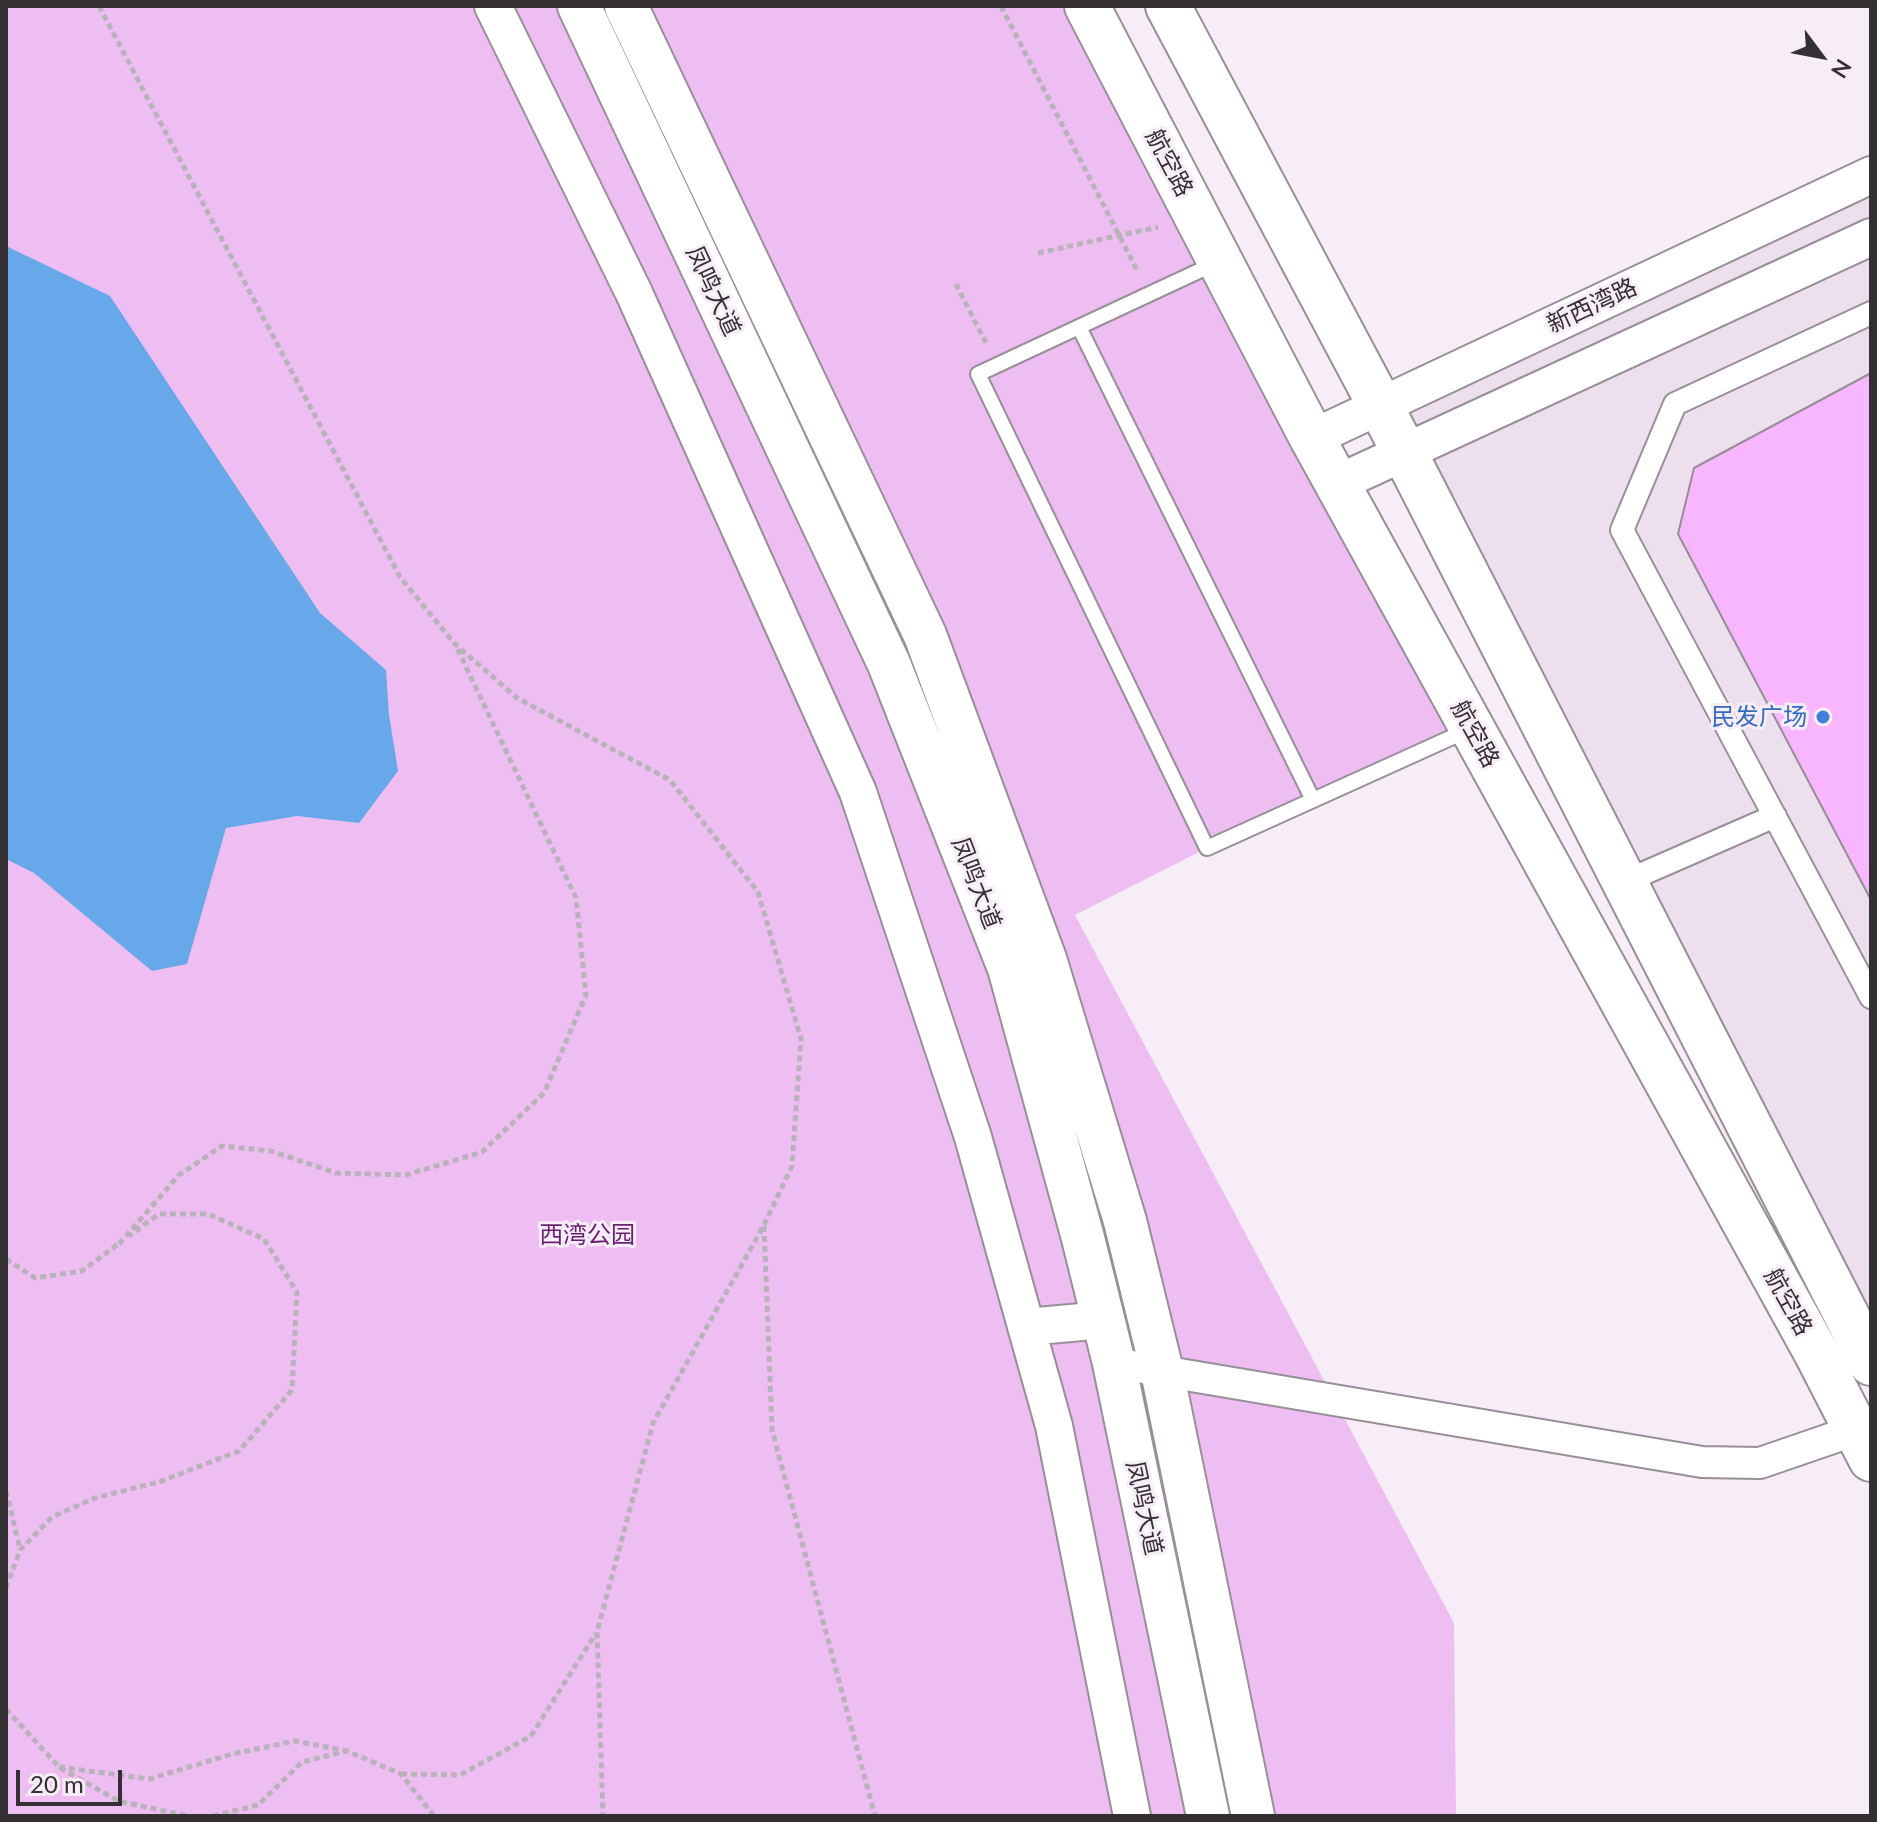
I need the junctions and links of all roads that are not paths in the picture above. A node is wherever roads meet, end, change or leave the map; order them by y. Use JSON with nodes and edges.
{"nodes":[{"id":1,"x":493,"y":6,"type":"edge"},
{"id":2,"x":579,"y":6,"type":"edge"},
{"id":3,"x":626,"y":6,"type":"edge"},
{"id":4,"x":1087,"y":6,"type":"edge"},
{"id":5,"x":1168,"y":6,"type":"edge"},
{"id":6,"x":1871,"y":175,"type":"edge"},
{"id":7,"x":1871,"y":237,"type":"edge"},
{"id":8,"x":1220,"y":261,"type":"junction"},
{"id":9,"x":1871,"y":313,"type":"edge"},
{"id":10,"x":1079,"y":327,"type":"junction"},
{"id":11,"x":1380,"y":405,"type":"junction"},
{"id":12,"x":1312,"y":438,"type":"junction"},
{"id":13,"x":1404,"y":453,"type":"junction"},
{"id":14,"x":1338,"y":483,"type":"junction"},
{"id":15,"x":1472,"y":728,"type":"junction"},
{"id":16,"x":1313,"y":800,"type":"junction"},
{"id":17,"x":1775,"y":816,"type":"junction"},
{"id":18,"x":1624,"y":882,"type":"junction"},
{"id":19,"x":1871,"y":997,"type":"edge"},
{"id":20,"x":1104,"y":1320,"type":"junction"},
{"id":21,"x":1026,"y":1327,"type":"junction"},
{"id":22,"x":1868,"y":1350,"type":"edge"},
{"id":23,"x":1114,"y":1363,"type":"junction"},
{"id":24,"x":1162,"y":1371,"type":"junction"},
{"id":25,"x":1864,"y":1444,"type":"edge"},
{"id":26,"x":1132,"y":1816,"type":"edge"},
{"id":27,"x":1208,"y":1816,"type":"edge"},
{"id":28,"x":1253,"y":1816,"type":"edge"}],
"edges":[{"from":1,"to":21,"type":"street"},
{"from":2,"to":20,"type":"main road","name":"凤鸣大道"},
{"from":3,"to":24,"type":"main road","name":"凤鸣大道"},
{"from":4,"to":8,"type":"main road","name":"航空路"},
{"from":5,"to":11,"type":"main road","name":"航空路"},
{"from":6,"to":11,"type":"street","name":"新西湾路"},
{"from":7,"to":13,"type":"street"},
{"from":8,"to":10,"type":"lane"},
{"from":8,"to":12,"type":"main road","name":"航空路"},
{"from":9,"to":17,"type":"street"},
{"from":10,"to":16,"type":"lane"},
{"from":10,"to":16,"type":"lane"},
{"from":11,"to":12,"type":"street","name":"新西湾路"},
{"from":11,"to":13,"type":"main road","name":"航空路"},
{"from":12,"to":14,"type":"main road","name":"航空路"},
{"from":13,"to":14,"type":"street"},
{"from":13,"to":18,"type":"main road","name":"航空路"},
{"from":14,"to":15,"type":"main road","name":"航空路"},
{"from":15,"to":16,"type":"lane"},
{"from":15,"to":25,"type":"main road","name":"航空路"},
{"from":17,"to":18,"type":"street"},
{"from":17,"to":19,"type":"street"},
{"from":18,"to":22,"type":"main road","name":"航空路"},
{"from":20,"to":21,"type":"street"},
{"from":20,"to":23,"type":"main road","name":"凤鸣大道"},
{"from":21,"to":26,"type":"street"},
{"from":23,"to":24,"type":"street"},
{"from":23,"to":27,"type":"main road","name":"凤鸣大道"},
{"from":24,"to":25,"type":"street"},
{"from":24,"to":28,"type":"main road","name":"凤鸣大道"}]}
